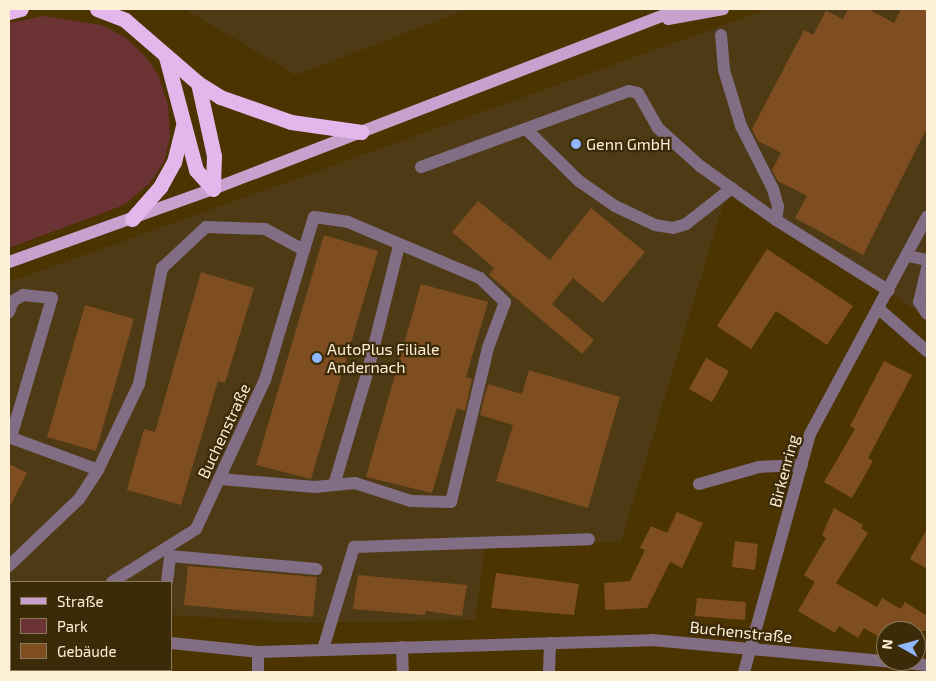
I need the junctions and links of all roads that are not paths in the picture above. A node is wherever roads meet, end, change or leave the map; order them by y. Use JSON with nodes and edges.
{"nodes":[{"id":1,"x":22,"y":9,"type":"edge"},
{"id":2,"x":97,"y":9,"type":"edge"},
{"id":3,"x":680,"y":9,"type":"edge"},
{"id":4,"x":723,"y":9,"type":"edge"},
{"id":5,"x":9,"y":12,"type":"edge"},
{"id":6,"x":644,"y":24,"type":"junction"},
{"id":7,"x":721,"y":35,"type":"dead end"},
{"id":8,"x":166,"y":57,"type":"junction"},
{"id":9,"x":198,"y":83,"type":"junction"},
{"id":10,"x":183,"y":125,"type":"junction"},
{"id":11,"x":526,"y":129,"type":"junction"},
{"id":12,"x":362,"y":132,"type":"junction"},
{"id":13,"x":421,"y":167,"type":"dead end"},
{"id":14,"x":732,"y":188,"type":"junction"},
{"id":15,"x":213,"y":189,"type":"junction"},
{"id":16,"x":927,"y":217,"type":"edge"},
{"id":17,"x":132,"y":219,"type":"junction"},
{"id":18,"x":776,"y":220,"type":"junction"},
{"id":19,"x":398,"y":246,"type":"junction"},
{"id":20,"x":302,"y":249,"type":"junction"},
{"id":21,"x":908,"y":256,"type":"junction"},
{"id":22,"x":927,"y":260,"type":"edge"},
{"id":23,"x":9,"y":262,"type":"edge"},
{"id":24,"x":927,"y":268,"type":"edge"},
{"id":25,"x":889,"y":291,"type":"junction"},
{"id":26,"x":879,"y":309,"type":"junction"},
{"id":27,"x":9,"y":312,"type":"edge"},
{"id":28,"x":927,"y":314,"type":"edge"},
{"id":29,"x":927,"y":351,"type":"edge"},
{"id":30,"x":10,"y":437,"type":"edge"},
{"id":31,"x":802,"y":465,"type":"junction"},
{"id":32,"x":98,"y":470,"type":"junction"},
{"id":33,"x":219,"y":479,"type":"junction"},
{"id":34,"x":699,"y":484,"type":"dead end"},
{"id":35,"x":334,"y":485,"type":"junction"},
{"id":36,"x":589,"y":539,"type":"dead end"},
{"id":37,"x":9,"y":566,"type":"edge"},
{"id":38,"x":316,"y":569,"type":"dead end"},
{"id":39,"x":114,"y":581,"type":"edge"},
{"id":40,"x":167,"y":581,"type":"edge"},
{"id":41,"x":550,"y":643,"type":"junction"},
{"id":42,"x":172,"y":644,"type":"edge"},
{"id":43,"x":402,"y":647,"type":"junction"},
{"id":44,"x":753,"y":648,"type":"junction"},
{"id":45,"x":323,"y":649,"type":"junction"},
{"id":46,"x":258,"y":652,"type":"junction"},
{"id":47,"x":927,"y":665,"type":"edge"},
{"id":48,"x":258,"y":672,"type":"edge"},
{"id":49,"x":403,"y":672,"type":"edge"},
{"id":50,"x":549,"y":672,"type":"edge"},
{"id":51,"x":744,"y":672,"type":"edge"}],
"edges":[{"from":1,"to":5,"type":"highway"},
{"from":2,"to":8,"type":"highway"},
{"from":3,"to":6,"type":"main road"},
{"from":4,"to":6,"type":"main road"},
{"from":6,"to":12,"type":"main road"},
{"from":7,"to":18,"type":"street"},
{"from":8,"to":9,"type":"highway"},
{"from":8,"to":10,"type":"highway"},
{"from":9,"to":12,"type":"highway"},
{"from":9,"to":15,"type":"highway"},
{"from":10,"to":15,"type":"highway"},
{"from":10,"to":17,"type":"highway"},
{"from":11,"to":13,"type":"street"},
{"from":11,"to":14,"type":"street"},
{"from":11,"to":14,"type":"street"},
{"from":12,"to":15,"type":"main road"},
{"from":14,"to":18,"type":"street"},
{"from":15,"to":17,"type":"main road"},
{"from":16,"to":21,"type":"street","name":"Birkenring"},
{"from":17,"to":23,"type":"main road"},
{"from":18,"to":25,"type":"street"},
{"from":19,"to":20,"type":"street","name":"Buchenstraße"},
{"from":19,"to":35,"type":"street"},
{"from":19,"to":35,"type":"street"},
{"from":20,"to":32,"type":"street"},
{"from":20,"to":33,"type":"street","name":"Buchenstraße"},
{"from":21,"to":22,"type":"street"},
{"from":21,"to":25,"type":"street","name":"Birkenring"},
{"from":24,"to":28,"type":"street"},
{"from":25,"to":26,"type":"street","name":"Birkenring"},
{"from":26,"to":29,"type":"street"},
{"from":26,"to":31,"type":"street","name":"Birkenring"},
{"from":27,"to":30,"type":"street"},
{"from":30,"to":32,"type":"street"},
{"from":31,"to":34,"type":"street"},
{"from":31,"to":44,"type":"street","name":"Birkenring"},
{"from":32,"to":37,"type":"street"},
{"from":33,"to":35,"type":"street"},
{"from":33,"to":39,"type":"street","name":"Buchenstraße"},
{"from":36,"to":45,"type":"street"},
{"from":38,"to":40,"type":"street"},
{"from":41,"to":43,"type":"street","name":"Buchenstraße"},
{"from":41,"to":44,"type":"street","name":"Buchenstraße"},
{"from":41,"to":50,"type":"street"},
{"from":42,"to":46,"type":"street","name":"Buchenstraße"},
{"from":43,"to":45,"type":"street","name":"Buchenstraße"},
{"from":43,"to":49,"type":"street"},
{"from":44,"to":47,"type":"street","name":"Buchenstraße"},
{"from":44,"to":51,"type":"street","name":"Birkenring"},
{"from":45,"to":46,"type":"street","name":"Buchenstraße"},
{"from":46,"to":48,"type":"street"}]}
